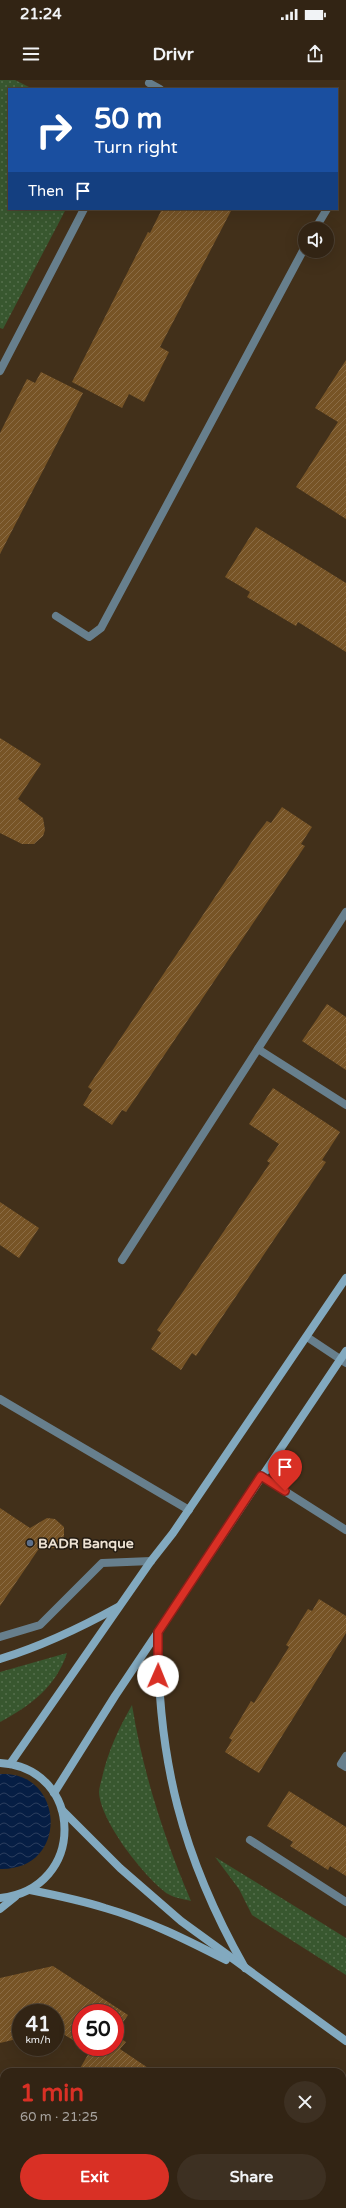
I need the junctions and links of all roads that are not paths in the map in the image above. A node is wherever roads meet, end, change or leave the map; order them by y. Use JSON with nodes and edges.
{"nodes":[{"id":1,"x":148,"y":84,"type":"edge"},
{"id":2,"x":158,"y":88,"type":"edge"},
{"id":3,"x":83,"y":210,"type":"edge"},
{"id":4,"x":326,"y":210,"type":"edge"},
{"id":5,"x":319,"y":222,"type":"edge"},
{"id":6,"x":300,"y":258,"type":"edge"},
{"id":7,"x":0,"y":371,"type":"edge"},
{"id":8,"x":56,"y":616,"type":"dead end"},
{"id":9,"x":346,"y":912,"type":"edge"},
{"id":10,"x":258,"y":1049,"type":"junction"},
{"id":11,"x":346,"y":1105,"type":"edge"},
{"id":12,"x":122,"y":1260,"type":"dead end"},
{"id":13,"x":346,"y":1278,"type":"edge"},
{"id":14,"x":307,"y":1337,"type":"junction"},
{"id":15,"x":346,"y":1351,"type":"edge"},
{"id":16,"x":343,"y":1361,"type":"edge"},
{"id":17,"x":0,"y":1399,"type":"edge"},
{"id":18,"x":261,"y":1476,"type":"junction"},
{"id":19,"x":189,"y":1510,"type":"junction"},
{"id":20,"x":346,"y":1530,"type":"edge"},
{"id":21,"x":151,"y":1561,"type":"junction"},
{"id":22,"x":121,"y":1606,"type":"junction"},
{"id":23,"x":158,"y":1632,"type":"junction"},
{"id":24,"x":0,"y":1638,"type":"edge"},
{"id":25,"x":0,"y":1659,"type":"edge"},
{"id":26,"x":346,"y":1756,"type":"edge"},
{"id":27,"x":0,"y":1763,"type":"edge"},
{"id":28,"x":10,"y":1764,"type":"junction"},
{"id":29,"x":346,"y":1767,"type":"edge"},
{"id":30,"x":54,"y":1793,"type":"junction"},
{"id":31,"x":62,"y":1810,"type":"junction"},
{"id":32,"x":250,"y":1840,"type":"dead end"},
{"id":33,"x":30,"y":1890,"type":"junction"},
{"id":34,"x":15,"y":1897,"type":"junction"},
{"id":35,"x":0,"y":1898,"type":"edge"},
{"id":36,"x":346,"y":1902,"type":"edge"},
{"id":37,"x":0,"y":1908,"type":"edge"},
{"id":38,"x":246,"y":1970,"type":"junction"},
{"id":39,"x":346,"y":2041,"type":"edge"}],
"edges":[{"from":1,"to":2,"type":"street"},
{"from":3,"to":7,"type":"street"},
{"from":4,"to":5,"type":"street"},
{"from":6,"to":8,"type":"street"},
{"from":9,"to":10,"type":"street"},
{"from":10,"to":11,"type":"street"},
{"from":10,"to":12,"type":"street"},
{"from":13,"to":14,"type":"main road"},
{"from":14,"to":16,"type":"street"},
{"from":14,"to":19,"type":"main road"},
{"from":15,"to":16,"type":"main road"},
{"from":16,"to":18,"type":"main road"},
{"from":17,"to":19,"type":"street"},
{"from":18,"to":20,"type":"street"},
{"from":18,"to":23,"type":"main road"},
{"from":19,"to":21,"type":"main road"},
{"from":21,"to":22,"type":"main road"},
{"from":21,"to":24,"type":"street"},
{"from":22,"to":25,"type":"main road"},
{"from":22,"to":28,"type":"main road"},
{"from":23,"to":30,"type":"main road"},
{"from":23,"to":38,"type":"main road"},
{"from":26,"to":29,"type":"street"},
{"from":27,"to":28,"type":"main road"},
{"from":28,"to":30,"type":"main road"},
{"from":30,"to":31,"type":"main road"},
{"from":31,"to":33,"type":"main road"},
{"from":31,"to":38,"type":"main road"},
{"from":32,"to":36,"type":"street"},
{"from":33,"to":34,"type":"main road"},
{"from":33,"to":38,"type":"main road"},
{"from":34,"to":35,"type":"main road"},
{"from":34,"to":37,"type":"main road"},
{"from":38,"to":39,"type":"main road"}]}
